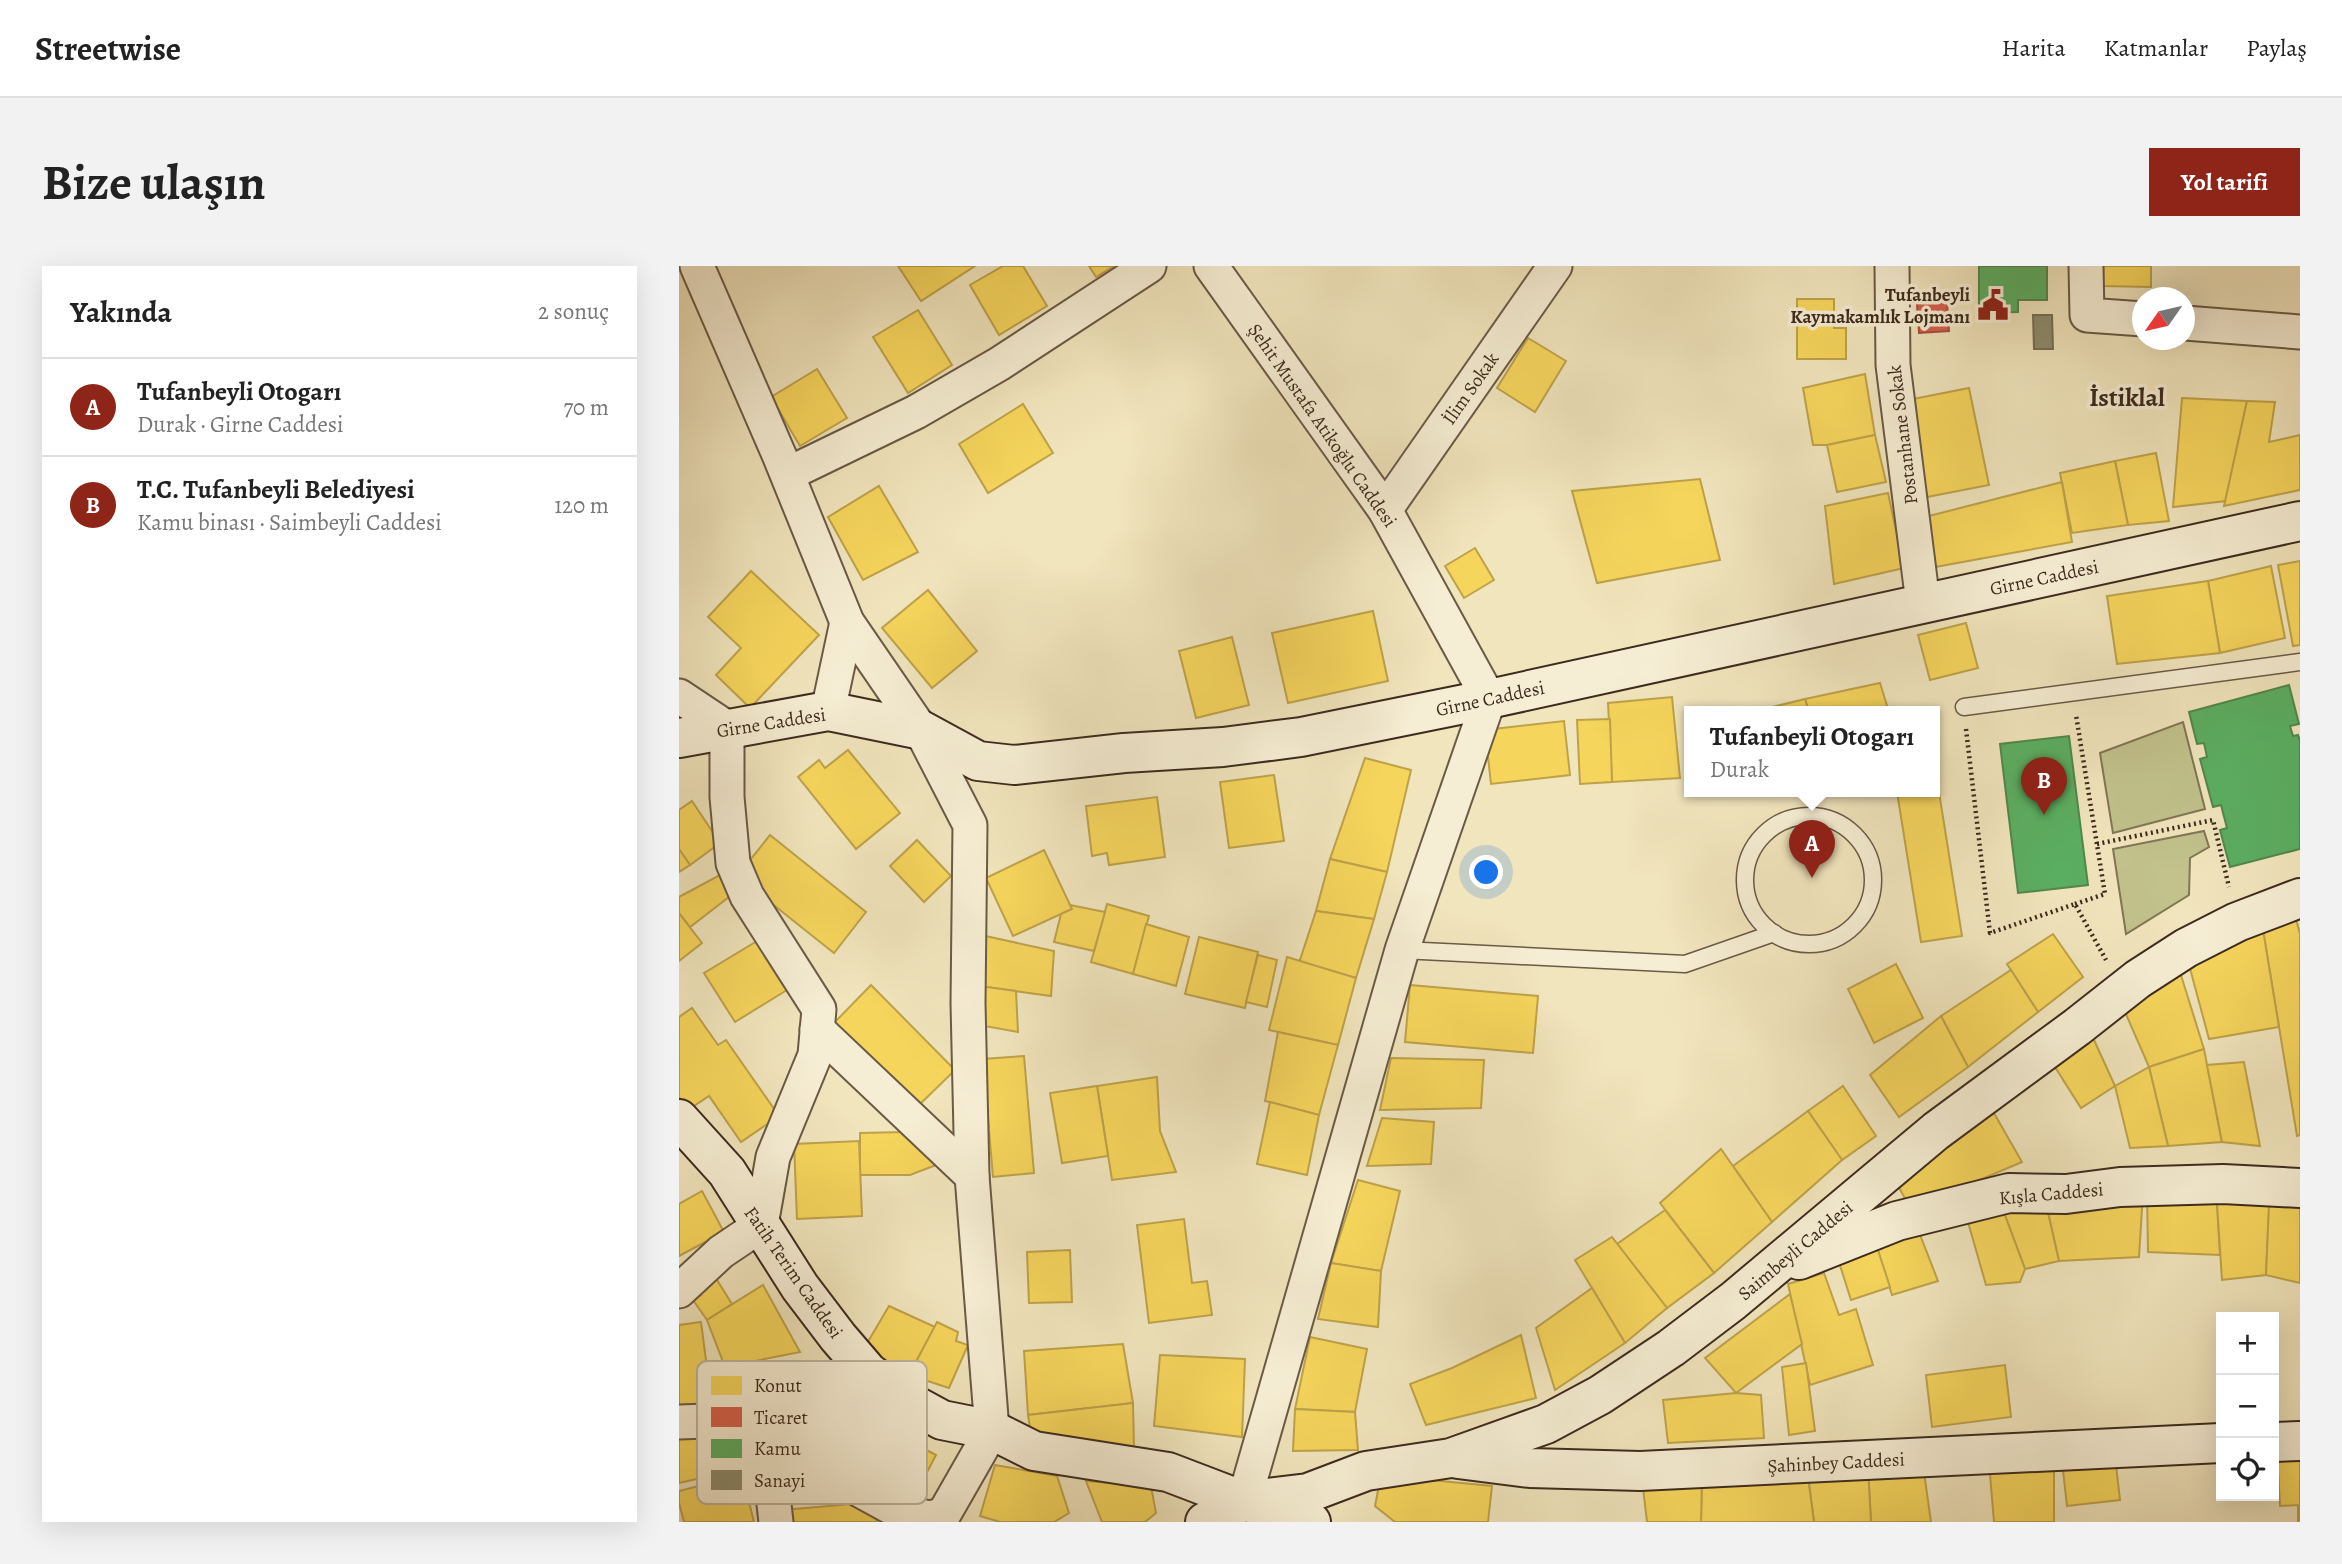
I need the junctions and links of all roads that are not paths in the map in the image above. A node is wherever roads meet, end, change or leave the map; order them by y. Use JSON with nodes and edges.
{"nodes":[{"id":1,"x":691,"y":266,"type":"edge"},
{"id":2,"x":697,"y":266,"type":"edge"},
{"id":3,"x":1149,"y":266,"type":"edge"},
{"id":4,"x":1555,"y":266,"type":"edge"},
{"id":5,"x":1892,"y":266,"type":"edge"},
{"id":6,"x":2086,"y":266,"type":"edge"},
{"id":7,"x":679,"y":271,"type":"edge"},
{"id":8,"x":1229,"y":274,"type":"edge"},
{"id":9,"x":2132,"y":318,"type":"edge"},
{"id":10,"x":2195,"y":324,"type":"edge"},
{"id":11,"x":2300,"y":332,"type":"edge"},
{"id":12,"x":788,"y":474,"type":"junction"},
{"id":13,"x":1385,"y":510,"type":"junction"},
{"id":14,"x":2300,"y":521,"type":"edge"},
{"id":15,"x":1923,"y":603,"type":"junction"},
{"id":16,"x":847,"y":622,"type":"junction"},
{"id":17,"x":2300,"y":662,"type":"edge"},
{"id":18,"x":679,"y":696,"type":"edge"},
{"id":19,"x":1489,"y":699,"type":"junction"},
{"id":20,"x":1964,"y":707,"type":"road end"},
{"id":21,"x":828,"y":711,"type":"junction"},
{"id":22,"x":727,"y":729,"type":"junction"},
{"id":23,"x":921,"y":730,"type":"junction"},
{"id":24,"x":679,"y":738,"type":"edge"},
{"id":25,"x":2300,"y":898,"type":"edge"},
{"id":26,"x":1774,"y":933,"type":"junction"},
{"id":27,"x":1402,"y":950,"type":"junction"},
{"id":28,"x":817,"y":1029,"type":"junction"},
{"id":29,"x":679,"y":1119,"type":"edge"},
{"id":30,"x":972,"y":1177,"type":"junction"},
{"id":31,"x":2300,"y":1188,"type":"edge"},
{"id":32,"x":761,"y":1225,"type":"junction"},
{"id":33,"x":1772,"y":1271,"type":"junction"},
{"id":34,"x":679,"y":1291,"type":"edge"},
{"id":35,"x":859,"y":1361,"type":"edge"},
{"id":36,"x":927,"y":1412,"type":"edge"},
{"id":37,"x":697,"y":1421,"type":"edge"},
{"id":38,"x":679,"y":1422,"type":"edge"},
{"id":39,"x":992,"y":1430,"type":"junction"},
{"id":40,"x":2279,"y":1441,"type":"edge"},
{"id":41,"x":2300,"y":1441,"type":"edge"},
{"id":42,"x":2216,"y":1443,"type":"edge"},
{"id":43,"x":1451,"y":1458,"type":"junction"},
{"id":44,"x":1244,"y":1501,"type":"junction"},
{"id":45,"x":774,"y":1504,"type":"edge"},
{"id":46,"x":885,"y":1504,"type":"edge"},
{"id":47,"x":776,"y":1522,"type":"edge"},
{"id":48,"x":1205,"y":1522,"type":"edge"},
{"id":49,"x":1311,"y":1522,"type":"edge"}],
"edges":[{"from":1,"to":7,"type":"lane"},
{"from":2,"to":12,"type":"street"},
{"from":3,"to":12,"type":"street"},
{"from":4,"to":13,"type":"street","name":"İlim Sokak"},
{"from":5,"to":15,"type":"street","name":"Postanhane Sokak"},
{"from":6,"to":9,"type":"street"},
{"from":8,"to":13,"type":"street","name":"Şehit Mustafa Atikoğlu Caddesi"},
{"from":10,"to":11,"type":"street"},
{"from":12,"to":16,"type":"street"},
{"from":13,"to":19,"type":"street","name":"Şehit Mustafa Atikoğlu Caddesi"},
{"from":14,"to":15,"type":"street","name":"Girne Caddesi"},
{"from":15,"to":19,"type":"street","name":"Girne Caddesi"},
{"from":16,"to":21,"type":"street"},
{"from":16,"to":23,"type":"street"},
{"from":17,"to":20,"type":"lane"},
{"from":18,"to":22,"type":"street"},
{"from":19,"to":23,"type":"street","name":"Girne Caddesi"},
{"from":19,"to":27,"type":"street"},
{"from":21,"to":22,"type":"street","name":"Girne Caddesi"},
{"from":21,"to":23,"type":"street","name":"Girne Caddesi"},
{"from":22,"to":24,"type":"street","name":"Girne Caddesi"},
{"from":22,"to":28,"type":"street"},
{"from":23,"to":30,"type":"street"},
{"from":25,"to":33,"type":"street","name":"Saimbeyli Caddesi"},
{"from":26,"to":26,"type":"lane"},
{"from":26,"to":27,"type":"lane"},
{"from":27,"to":44,"type":"street"},
{"from":28,"to":30,"type":"street"},
{"from":28,"to":32,"type":"street"},
{"from":29,"to":32,"type":"street","name":"Fatih Terim Caddesi"},
{"from":30,"to":39,"type":"street"},
{"from":31,"to":33,"type":"street","name":"Kışla Caddesi"},
{"from":32,"to":34,"type":"street"},
{"from":32,"to":35,"type":"street","name":"Fatih Terim Caddesi"},
{"from":33,"to":43,"type":"street","name":"Saimbeyli Caddesi"},
{"from":36,"to":39,"type":"street","name":"Fatih Terim Caddesi"},
{"from":37,"to":38,"type":"street"},
{"from":39,"to":44,"type":"street","name":"Fatih Terim Caddesi"},
{"from":39,"to":46,"type":"street"},
{"from":40,"to":41,"type":"street"},
{"from":42,"to":43,"type":"street","name":"Şahinbey Caddesi"},
{"from":43,"to":44,"type":"street","name":"Saimbeyli Caddesi"},
{"from":44,"to":48,"type":"street"},
{"from":44,"to":49,"type":"street","name":"Fatih Terim Caddesi"},
{"from":45,"to":47,"type":"street"}]}
